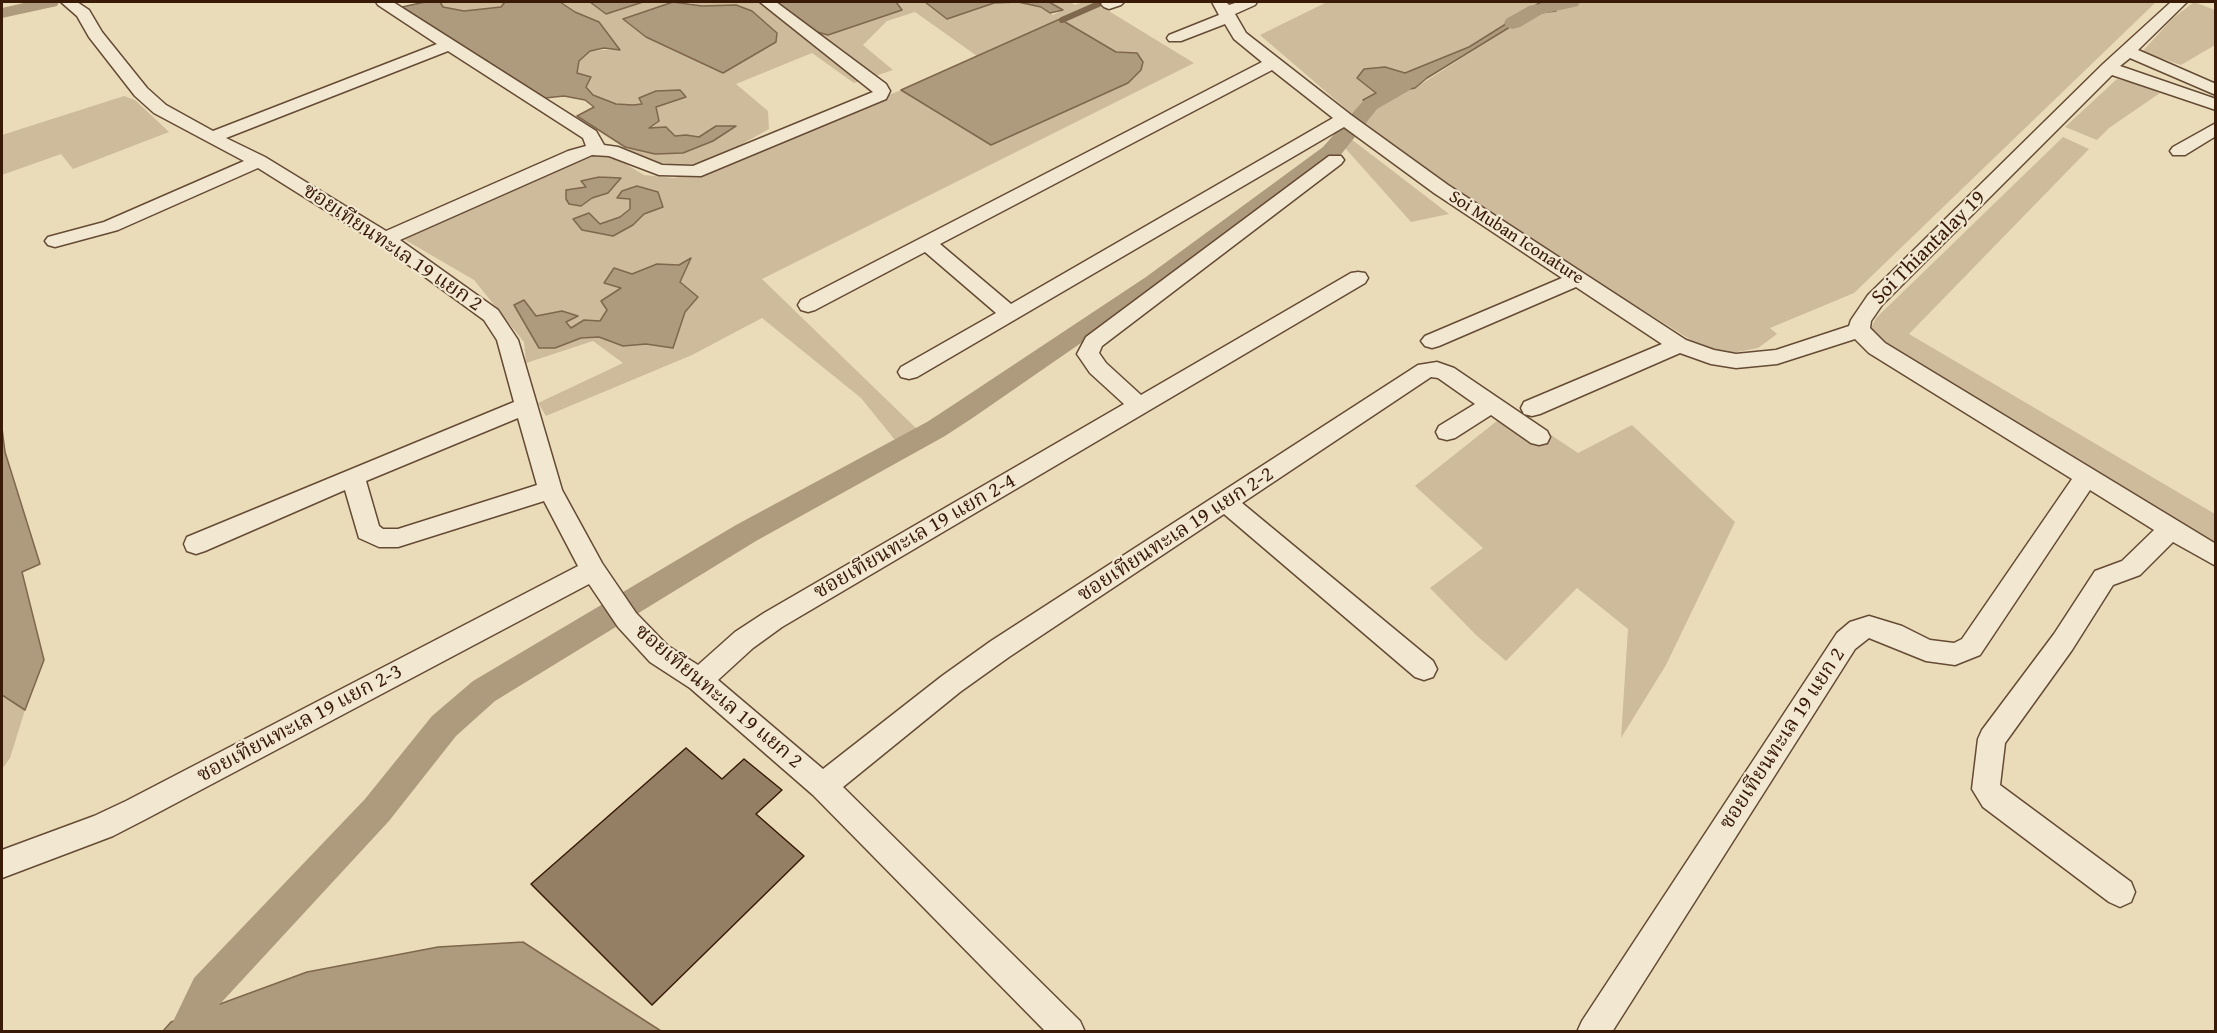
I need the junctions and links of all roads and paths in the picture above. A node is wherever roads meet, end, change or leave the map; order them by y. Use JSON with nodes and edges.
{"nodes":[{"id":1,"x":70,"y":2,"type":"edge"},
{"id":2,"x":383,"y":2,"type":"edge"},
{"id":3,"x":767,"y":2,"type":"edge"},
{"id":4,"x":1250,"y":2,"type":"edge"},
{"id":5,"x":2180,"y":2,"type":"edge"},
{"id":6,"x":1225,"y":10,"type":"edge"},
{"id":7,"x":1176,"y":38,"type":"dead end"},
{"id":8,"x":448,"y":45,"type":"junction"},
{"id":9,"x":2128,"y":51,"type":"junction"},
{"id":10,"x":1272,"y":63,"type":"junction"},
{"id":11,"x":2109,"y":68,"type":"junction"},
{"id":12,"x":2192,"y":79,"type":"junction"},
{"id":13,"x":2176,"y":90,"type":"junction"},
{"id":14,"x":2216,"y":90,"type":"edge"},
{"id":15,"x":2216,"y":105,"type":"edge"},
{"id":16,"x":1345,"y":119,"type":"junction"},
{"id":17,"x":2216,"y":128,"type":"edge"},
{"id":18,"x":211,"y":138,"type":"junction"},
{"id":19,"x":597,"y":149,"type":"junction"},
{"id":20,"x":2179,"y":151,"type":"dead end"},
{"id":21,"x":1335,"y":160,"type":"dead end"},
{"id":22,"x":259,"y":161,"type":"junction"},
{"id":23,"x":385,"y":239,"type":"junction"},
{"id":24,"x":55,"y":241,"type":"dead end"},
{"id":25,"x":928,"y":244,"type":"junction"},
{"id":26,"x":1358,"y":278,"type":"dead end"},
{"id":27,"x":1579,"y":278,"type":"junction"},
{"id":28,"x":808,"y":305,"type":"dead end"},
{"id":29,"x":1009,"y":313,"type":"junction"},
{"id":30,"x":1859,"y":330,"type":"junction"},
{"id":31,"x":1432,"y":341,"type":"dead end"},
{"id":32,"x":1679,"y":345,"type":"junction"},
{"id":33,"x":909,"y":372,"type":"dead end"},
{"id":34,"x":1491,"y":404,"type":"junction"},
{"id":35,"x":1139,"y":405,"type":"junction"},
{"id":36,"x":526,"y":406,"type":"junction"},
{"id":37,"x":1532,"y":408,"type":"dead end"},
{"id":38,"x":1447,"y":432,"type":"dead end"},
{"id":39,"x":1539,"y":437,"type":"dead end"},
{"id":40,"x":353,"y":477,"type":"junction"},
{"id":41,"x":2086,"y":477,"type":"junction"},
{"id":42,"x":550,"y":490,"type":"junction"},
{"id":43,"x":1226,"y":502,"type":"junction"},
{"id":44,"x":2171,"y":529,"type":"junction"},
{"id":45,"x":196,"y":544,"type":"dead end"},
{"id":46,"x":2216,"y":556,"type":"edge"},
{"id":47,"x":593,"y":570,"type":"junction"},
{"id":48,"x":1424,"y":669,"type":"dead end"},
{"id":49,"x":699,"y":680,"type":"junction"},
{"id":50,"x":823,"y":786,"type":"junction"},
{"id":51,"x":2,"y":864,"type":"edge"},
{"id":52,"x":2120,"y":892,"type":"dead end"},
{"id":53,"x":1069,"y":1032,"type":"edge"},
{"id":54,"x":1593,"y":1032,"type":"edge"}],
"edges":[{"from":1,"to":18,"type":"street","name":"ซอยเทียนทะเล 19 แยก 2"},
{"from":2,"to":8,"type":"street"},
{"from":3,"to":19,"type":"street"},
{"from":4,"to":6,"type":"street"},
{"from":5,"to":9,"type":"street","name":"Soi Thiantalay 19"},
{"from":6,"to":7,"type":"street"},
{"from":6,"to":10,"type":"street","name":"Soi Muban Iconature"},
{"from":8,"to":18,"type":"street"},
{"from":8,"to":19,"type":"street"},
{"from":9,"to":11,"type":"street","name":"Soi Thiantalay 19"},
{"from":9,"to":12,"type":"street"},
{"from":10,"to":16,"type":"street","name":"Soi Muban Iconature"},
{"from":10,"to":25,"type":"street"},
{"from":11,"to":13,"type":"street"},
{"from":11,"to":30,"type":"street","name":"Soi Thiantalay 19"},
{"from":12,"to":13,"type":"street"},
{"from":12,"to":14,"type":"street"},
{"from":13,"to":15,"type":"street"},
{"from":16,"to":27,"type":"street","name":"Soi Muban Iconature"},
{"from":16,"to":29,"type":"street"},
{"from":17,"to":20,"type":"street"},
{"from":18,"to":22,"type":"street","name":"ซอยเทียนทะเล 19 แยก 2"},
{"from":19,"to":23,"type":"street"},
{"from":21,"to":35,"type":"street"},
{"from":22,"to":23,"type":"street","name":"ซอยเทียนทะเล 19 แยก 2"},
{"from":22,"to":24,"type":"street"},
{"from":23,"to":36,"type":"street","name":"ซอยเทียนทะเล 19 แยก 2"},
{"from":25,"to":28,"type":"street"},
{"from":25,"to":29,"type":"street"},
{"from":26,"to":35,"type":"street","name":"ซอยเทียนทะเล 19 แยก 2-4"},
{"from":27,"to":31,"type":"street"},
{"from":27,"to":32,"type":"street","name":"Soi Muban Iconature"},
{"from":29,"to":33,"type":"street"},
{"from":30,"to":32,"type":"street","name":"Soi Muban Iconature"},
{"from":30,"to":41,"type":"street"},
{"from":32,"to":37,"type":"street"},
{"from":34,"to":38,"type":"street"},
{"from":34,"to":39,"type":"street","name":"ซอยเทียนทะเล 19 แยก 2-2"},
{"from":34,"to":43,"type":"street","name":"ซอยเทียนทะเล 19 แยก 2-2"},
{"from":35,"to":49,"type":"street","name":"ซอยเทียนทะเล 19 แยก 2-4"},
{"from":36,"to":40,"type":"street"},
{"from":36,"to":42,"type":"street","name":"ซอยเทียนทะเล 19 แยก 2"},
{"from":40,"to":42,"type":"street"},
{"from":40,"to":45,"type":"street"},
{"from":41,"to":44,"type":"street"},
{"from":41,"to":54,"type":"street","name":"ซอยเทียนทะเล 19 แยก 2"},
{"from":42,"to":47,"type":"street","name":"ซอยเทียนทะเล 19 แยก 2"},
{"from":43,"to":48,"type":"street"},
{"from":43,"to":50,"type":"street","name":"ซอยเทียนทะเล 19 แยก 2-2"},
{"from":44,"to":46,"type":"street"},
{"from":44,"to":52,"type":"street"},
{"from":47,"to":49,"type":"street","name":"ซอยเทียนทะเล 19 แยก 2"},
{"from":47,"to":51,"type":"street","name":"ซอยเทียนทะเล 19 แยก 2-3"},
{"from":49,"to":50,"type":"street","name":"ซอยเทียนทะเล 19 แยก 2"},
{"from":50,"to":53,"type":"street","name":"ซอยเทียนทะเล 19 แยก 2"}]}
